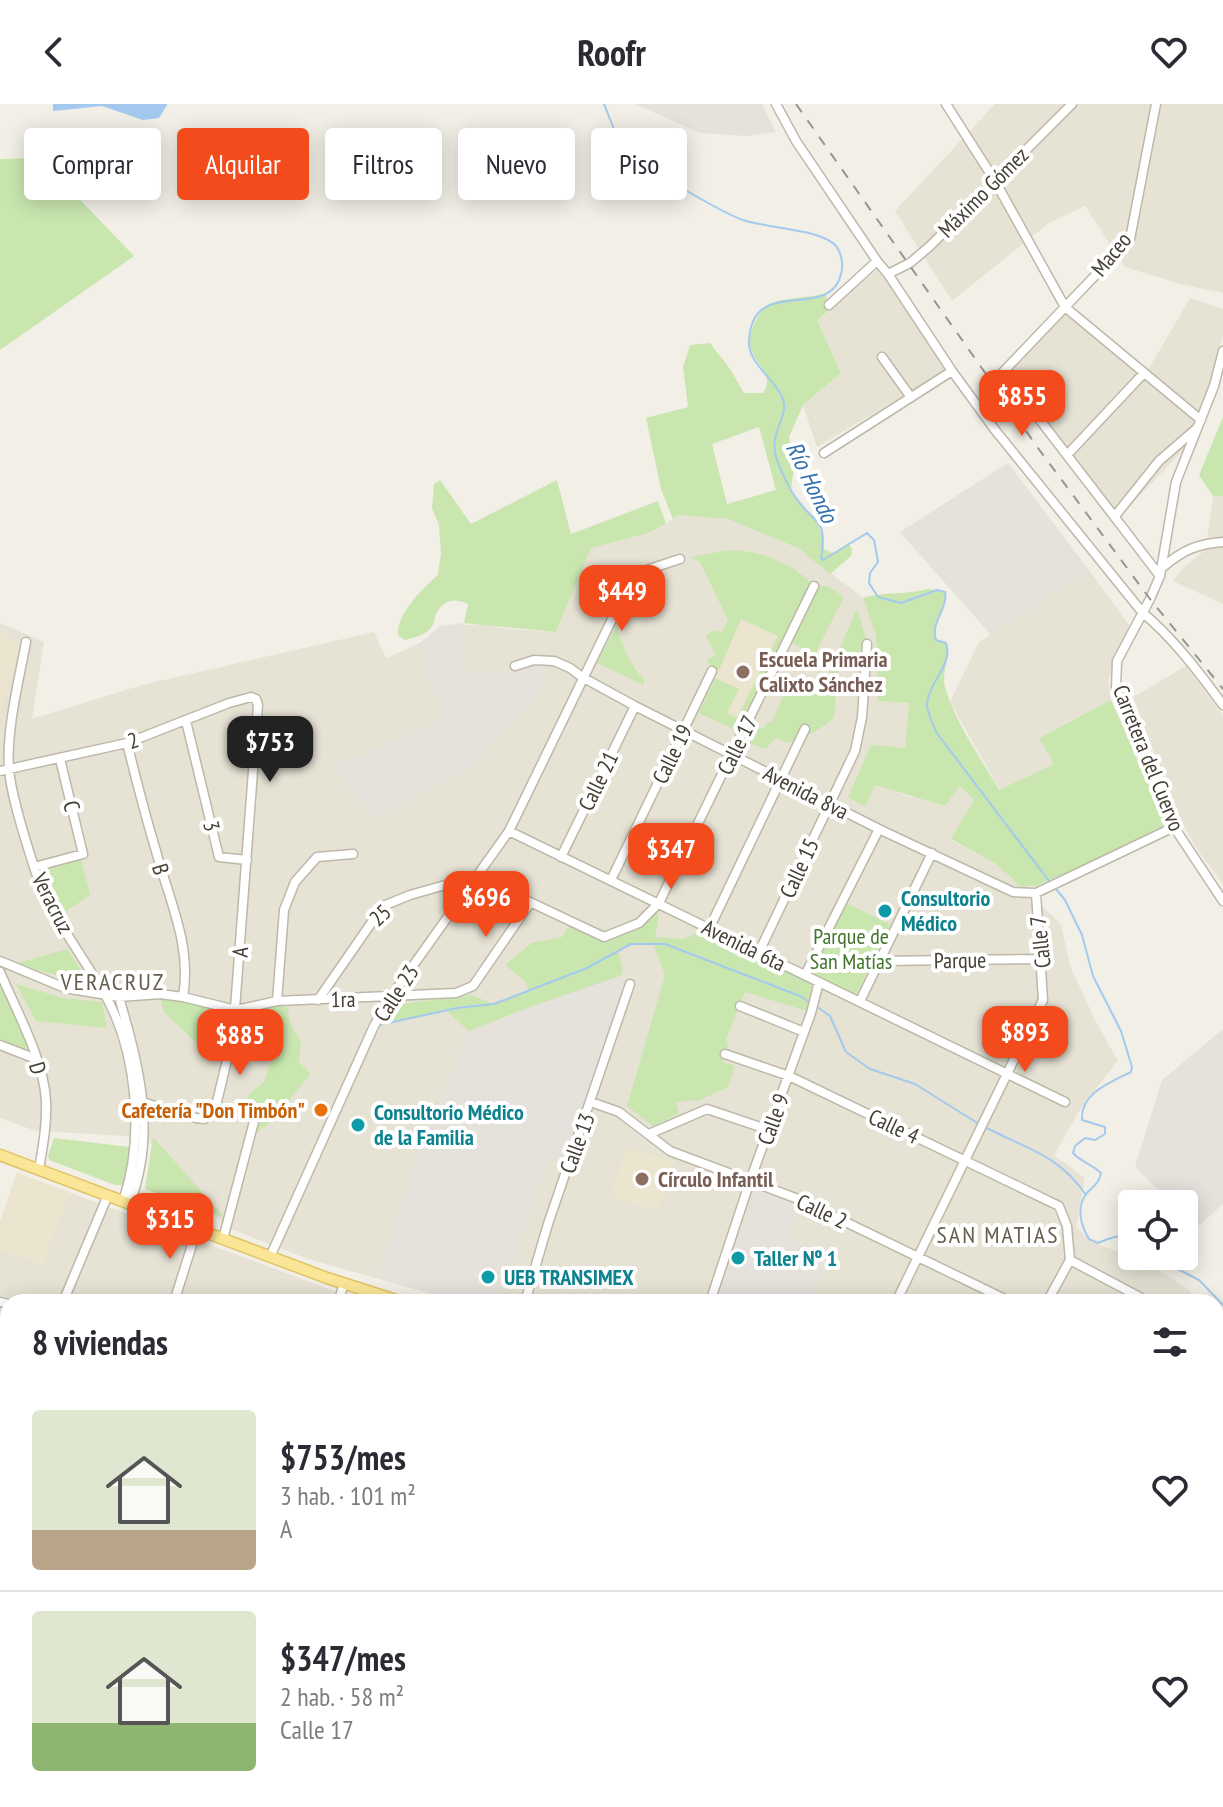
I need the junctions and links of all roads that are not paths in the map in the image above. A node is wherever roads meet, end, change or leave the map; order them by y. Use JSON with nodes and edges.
{"nodes":[{"id":1,"x":776,"y":104,"type":"edge"},
{"id":2,"x":946,"y":104,"type":"edge"},
{"id":3,"x":1072,"y":104,"type":"edge"},
{"id":4,"x":1156,"y":104,"type":"edge"},
{"id":5,"x":995,"y":181,"type":"junction"},
{"id":6,"x":877,"y":261,"type":"junction"},
{"id":7,"x":888,"y":274,"type":"junction"},
{"id":8,"x":829,"y":305,"type":"dead end"},
{"id":9,"x":1065,"y":307,"type":"junction"},
{"id":10,"x":1223,"y":351,"type":"edge"},
{"id":11,"x":882,"y":357,"type":"dead end"},
{"id":12,"x":952,"y":371,"type":"junction"},
{"id":13,"x":1143,"y":374,"type":"junction"},
{"id":14,"x":910,"y":396,"type":"junction"},
{"id":15,"x":1199,"y":423,"type":"junction"},
{"id":16,"x":824,"y":453,"type":"dead end"},
{"id":17,"x":1067,"y":455,"type":"junction"},
{"id":18,"x":1115,"y":516,"type":"junction"},
{"id":19,"x":1223,"y":542,"type":"edge"},
{"id":20,"x":680,"y":559,"type":"dead end"},
{"id":21,"x":1161,"y":572,"type":"junction"},
{"id":22,"x":814,"y":586,"type":"dead end"},
{"id":23,"x":1142,"y":612,"type":"junction"},
{"id":24,"x":26,"y":642,"type":"dead end"},
{"id":25,"x":867,"y":644,"type":"dead end"},
{"id":26,"x":515,"y":666,"type":"dead end"},
{"id":27,"x":712,"y":671,"type":"dead end"},
{"id":28,"x":582,"y":677,"type":"junction"},
{"id":29,"x":258,"y":705,"type":"joint"},
{"id":30,"x":1223,"y":705,"type":"edge"},
{"id":31,"x":635,"y":706,"type":"junction"},
{"id":32,"x":186,"y":721,"type":"junction"},
{"id":33,"x":805,"y":729,"type":"dead end"},
{"id":34,"x":683,"y":731,"type":"junction"},
{"id":35,"x":127,"y":743,"type":"junction"},
{"id":36,"x":732,"y":754,"type":"junction"},
{"id":37,"x":60,"y":759,"type":"junction"},
{"id":38,"x":5,"y":770,"type":"edge"},
{"id":39,"x":781,"y":778,"type":"junction"},
{"id":40,"x":829,"y":803,"type":"junction"},
{"id":41,"x":1174,"y":827,"type":"junction"},
{"id":42,"x":879,"y":829,"type":"junction"},
{"id":43,"x":509,"y":831,"type":"junction"},
{"id":44,"x":932,"y":853,"type":"junction"},
{"id":45,"x":353,"y":854,"type":"dead end"},
{"id":46,"x":561,"y":857,"type":"junction"},
{"id":47,"x":247,"y":860,"type":"junction"},
{"id":48,"x":34,"y":867,"type":"junction"},
{"id":49,"x":477,"y":877,"type":"junction"},
{"id":50,"x":611,"y":880,"type":"junction"},
{"id":51,"x":1036,"y":893,"type":"junction"},
{"id":52,"x":1223,"y":901,"type":"edge"},
{"id":53,"x":530,"y":903,"type":"junction"},
{"id":54,"x":659,"y":903,"type":"junction"},
{"id":55,"x":709,"y":929,"type":"junction"},
{"id":56,"x":759,"y":952,"type":"junction"},
{"id":57,"x":1042,"y":959,"type":"junction"},
{"id":58,"x":0,"y":961,"type":"edge"},
{"id":59,"x":879,"y":961,"type":"junction"},
{"id":60,"x":0,"y":972,"type":"edge"},
{"id":61,"x":805,"y":975,"type":"junction"},
{"id":62,"x":819,"y":982,"type":"junction"},
{"id":63,"x":630,"y":984,"type":"dead end"},
{"id":64,"x":105,"y":995,"type":"junction"},
{"id":65,"x":119,"y":997,"type":"junction"},
{"id":66,"x":183,"y":997,"type":"junction"},
{"id":67,"x":390,"y":998,"type":"junction"},
{"id":68,"x":318,"y":1000,"type":"junction"},
{"id":69,"x":277,"y":1001,"type":"junction"},
{"id":70,"x":860,"y":1001,"type":"junction"},
{"id":71,"x":740,"y":1006,"type":"dead end"},
{"id":72,"x":236,"y":1010,"type":"junction"},
{"id":73,"x":804,"y":1032,"type":"junction"},
{"id":74,"x":0,"y":1045,"type":"edge"},
{"id":75,"x":725,"y":1054,"type":"dead end"},
{"id":76,"x":36,"y":1059,"type":"junction"},
{"id":77,"x":1007,"y":1073,"type":"junction"},
{"id":78,"x":789,"y":1076,"type":"junction"},
{"id":79,"x":139,"y":1101,"type":"junction"},
{"id":80,"x":591,"y":1102,"type":"junction"},
{"id":81,"x":1065,"y":1102,"type":"dead end"},
{"id":82,"x":256,"y":1114,"type":"dead end"},
{"id":83,"x":769,"y":1130,"type":"junction"},
{"id":84,"x":649,"y":1134,"type":"junction"},
{"id":85,"x":0,"y":1155,"type":"edge"},
{"id":86,"x":964,"y":1160,"type":"junction"},
{"id":87,"x":39,"y":1169,"type":"junction"},
{"id":88,"x":750,"y":1181,"type":"junction"},
{"id":89,"x":108,"y":1195,"type":"junction"},
{"id":90,"x":126,"y":1202,"type":"junction"},
{"id":91,"x":197,"y":1229,"type":"junction"},
{"id":92,"x":223,"y":1239,"type":"junction"},
{"id":93,"x":917,"y":1254,"type":"junction"},
{"id":94,"x":270,"y":1257,"type":"junction"},
{"id":95,"x":1070,"y":1260,"type":"junction"},
{"id":96,"x":344,"y":1284,"type":"junction"},
{"id":97,"x":66,"y":1294,"type":"edge"},
{"id":98,"x":177,"y":1294,"type":"edge"},
{"id":99,"x":341,"y":1294,"type":"edge"},
{"id":100,"x":376,"y":1294,"type":"edge"},
{"id":101,"x":527,"y":1294,"type":"edge"},
{"id":102,"x":713,"y":1294,"type":"edge"},
{"id":103,"x":900,"y":1294,"type":"edge"},
{"id":104,"x":995,"y":1294,"type":"edge"},
{"id":105,"x":1051,"y":1294,"type":"edge"},
{"id":106,"x":1125,"y":1294,"type":"edge"}],
"edges":[{"from":1,"to":6,"type":"street"},
{"from":2,"to":5,"type":"street"},
{"from":3,"to":5,"type":"street","name":"Máximo Gómez"},
{"from":4,"to":9,"type":"street","name":"Maceo"},
{"from":5,"to":7,"type":"street","name":"Máximo Gómez"},
{"from":5,"to":9,"type":"street"},
{"from":6,"to":7,"type":"street"},
{"from":6,"to":8,"type":"street"},
{"from":7,"to":12,"type":"street"},
{"from":9,"to":13,"type":"street"},
{"from":9,"to":17,"type":"street","name":"Maceo"},
{"from":10,"to":15,"type":"street","name":"Carretera del Cuervo"},
{"from":11,"to":14,"type":"street"},
{"from":12,"to":14,"type":"street"},
{"from":12,"to":23,"type":"street"},
{"from":13,"to":15,"type":"street"},
{"from":13,"to":17,"type":"street"},
{"from":14,"to":16,"type":"street"},
{"from":15,"to":18,"type":"street"},
{"from":15,"to":21,"type":"street","name":"Carretera del Cuervo"},
{"from":17,"to":18,"type":"street"},
{"from":18,"to":21,"type":"street"},
{"from":19,"to":21,"type":"street"},
{"from":20,"to":28,"type":"street","name":"Calle 23"},
{"from":21,"to":23,"type":"street","name":"Carretera del Cuervo"},
{"from":22,"to":36,"type":"street","name":"Calle 17"},
{"from":23,"to":30,"type":"street"},
{"from":23,"to":41,"type":"street","name":"Carretera del Cuervo"},
{"from":24,"to":38,"type":"street","name":"Veracruz"},
{"from":25,"to":40,"type":"street","name":"Calle 15"},
{"from":26,"to":28,"type":"street","name":"Avenida 8va"},
{"from":27,"to":34,"type":"street","name":"Calle 19"},
{"from":28,"to":31,"type":"street","name":"Avenida 8va"},
{"from":28,"to":43,"type":"street","name":"Calle 23"},
{"from":29,"to":32,"type":"street","name":"2"},
{"from":29,"to":47,"type":"street","name":"A"},
{"from":31,"to":34,"type":"street","name":"Avenida 8va"},
{"from":31,"to":46,"type":"street","name":"Calle 21"},
{"from":32,"to":35,"type":"street","name":"2"},
{"from":32,"to":47,"type":"street","name":"3"},
{"from":33,"to":39,"type":"street"},
{"from":34,"to":36,"type":"street","name":"Avenida 8va"},
{"from":34,"to":50,"type":"street","name":"Calle 19"},
{"from":35,"to":37,"type":"street","name":"2"},
{"from":35,"to":66,"type":"street","name":"B"},
{"from":36,"to":39,"type":"street","name":"Avenida 8va"},
{"from":36,"to":54,"type":"street","name":"Calle 17"},
{"from":37,"to":38,"type":"street","name":"2"},
{"from":37,"to":48,"type":"street","name":"C"},
{"from":38,"to":48,"type":"street","name":"Veracruz"},
{"from":39,"to":40,"type":"street","name":"Avenida 8va"},
{"from":39,"to":55,"type":"street"},
{"from":40,"to":42,"type":"street","name":"Avenida 8va"},
{"from":40,"to":56,"type":"street","name":"Calle 15"},
{"from":41,"to":51,"type":"street","name":"Calle 7"},
{"from":41,"to":52,"type":"street","name":"Carretera del Cuervo"},
{"from":42,"to":44,"type":"street","name":"Avenida 8va"},
{"from":42,"to":61,"type":"street"},
{"from":43,"to":46,"type":"street","name":"Avenida 6ta"},
{"from":43,"to":49,"type":"street","name":"Calle 23"},
{"from":44,"to":51,"type":"street","name":"Avenida 8va"},
{"from":44,"to":59,"type":"street"},
{"from":45,"to":69,"type":"street"},
{"from":46,"to":50,"type":"street","name":"Avenida 6ta"},
{"from":47,"to":72,"type":"street","name":"A"},
{"from":48,"to":64,"type":"street","name":"Veracruz"},
{"from":49,"to":53,"type":"street"},
{"from":49,"to":67,"type":"street","name":"Calle 23"},
{"from":49,"to":68,"type":"street","name":"25"},
{"from":50,"to":54,"type":"street","name":"Avenida 6ta"},
{"from":51,"to":57,"type":"street","name":"Calle 7"},
{"from":53,"to":54,"type":"street"},
{"from":53,"to":67,"type":"street","name":"1ra"},
{"from":54,"to":55,"type":"street","name":"Avenida 6ta"},
{"from":55,"to":56,"type":"street","name":"Avenida 6ta"},
{"from":56,"to":61,"type":"street","name":"Avenida 6ta"},
{"from":57,"to":59,"type":"street","name":"Parque"},
{"from":57,"to":77,"type":"street","name":"Calle 7"},
{"from":58,"to":64,"type":"street","name":"1ra"},
{"from":59,"to":70,"type":"street"},
{"from":60,"to":76,"type":"street","name":"D"},
{"from":61,"to":62,"type":"street","name":"Avenida 6ta"},
{"from":62,"to":70,"type":"street","name":"Avenida 6ta"},
{"from":62,"to":73,"type":"street","name":"Calle 9"},
{"from":63,"to":80,"type":"street","name":"Calle 13"},
{"from":64,"to":65,"type":"street","name":"1ra"},
{"from":64,"to":79,"type":"street","name":"Veracruz"},
{"from":65,"to":66,"type":"street","name":"1ra"},
{"from":65,"to":79,"type":"street","name":"Veracruz"},
{"from":66,"to":72,"type":"street","name":"1ra"},
{"from":67,"to":68,"type":"street","name":"1ra"},
{"from":67,"to":94,"type":"street","name":"Calle 23"},
{"from":68,"to":69,"type":"street","name":"1ra"},
{"from":69,"to":72,"type":"street","name":"1ra"},
{"from":70,"to":77,"type":"street","name":"Avenida 6ta"},
{"from":71,"to":73,"type":"street"},
{"from":72,"to":79,"type":"street","name":"A"},
{"from":73,"to":78,"type":"street","name":"Calle 9"},
{"from":74,"to":76,"type":"street"},
{"from":75,"to":78,"type":"street","name":"Calle 4"},
{"from":76,"to":87,"type":"street","name":"D"},
{"from":77,"to":81,"type":"street","name":"Avenida 6ta"},
{"from":77,"to":86,"type":"street","name":"Calle 7"},
{"from":78,"to":83,"type":"street","name":"Calle 9"},
{"from":78,"to":86,"type":"street","name":"Calle 4"},
{"from":79,"to":90,"type":"street","name":"Veracruz"},
{"from":80,"to":84,"type":"street","name":"Calle 2"},
{"from":80,"to":101,"type":"street","name":"Calle 13"},
{"from":82,"to":92,"type":"street"},
{"from":83,"to":84,"type":"street"},
{"from":83,"to":88,"type":"street","name":"Calle 9"},
{"from":84,"to":88,"type":"street","name":"Calle 2"},
{"from":85,"to":87,"type":"main road"},
{"from":86,"to":93,"type":"street","name":"Calle 7"},
{"from":86,"to":95,"type":"street","name":"Calle 4"},
{"from":87,"to":89,"type":"main road"},
{"from":88,"to":93,"type":"street","name":"Calle 2"},
{"from":88,"to":102,"type":"street","name":"Calle 9"},
{"from":89,"to":90,"type":"main road"},
{"from":89,"to":97,"type":"street"},
{"from":90,"to":91,"type":"main road"},
{"from":91,"to":92,"type":"main road"},
{"from":91,"to":98,"type":"street"},
{"from":92,"to":94,"type":"main road"},
{"from":93,"to":103,"type":"street","name":"Calle 7"},
{"from":93,"to":104,"type":"street","name":"Calle 2"},
{"from":94,"to":96,"type":"main road"},
{"from":95,"to":105,"type":"street"},
{"from":95,"to":106,"type":"street"},
{"from":96,"to":99,"type":"street"},
{"from":96,"to":100,"type":"main road"}]}
